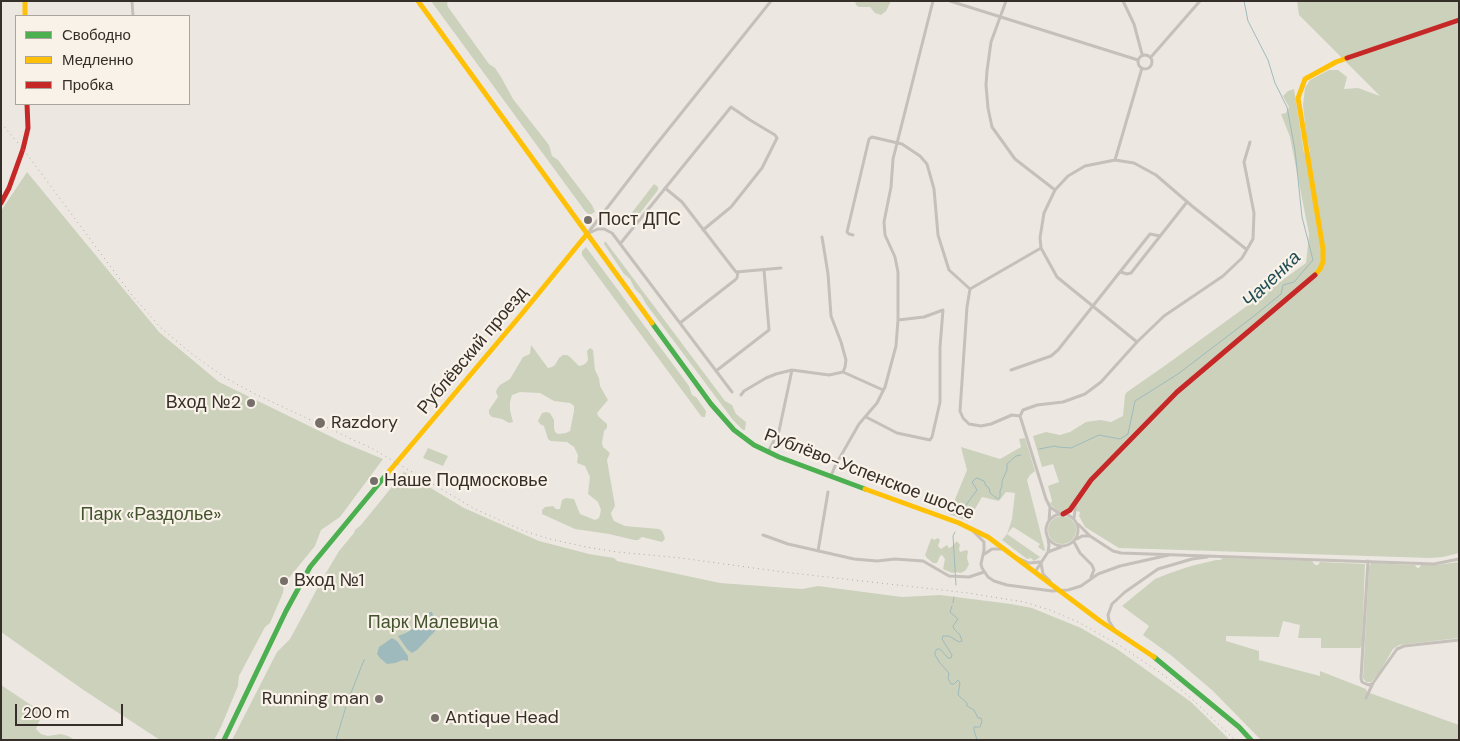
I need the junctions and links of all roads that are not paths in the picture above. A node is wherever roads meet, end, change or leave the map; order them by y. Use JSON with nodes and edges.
{"nodes":[{"id":1,"x":25,"y":1,"type":"edge"},
{"id":2,"x":132,"y":1,"type":"edge"},
{"id":3,"x":418,"y":1,"type":"edge"},
{"id":4,"x":771,"y":1,"type":"edge"},
{"id":5,"x":933,"y":1,"type":"edge"},
{"id":6,"x":950,"y":1,"type":"edge"},
{"id":7,"x":1006,"y":1,"type":"edge"},
{"id":8,"x":1123,"y":1,"type":"edge"},
{"id":9,"x":1200,"y":1,"type":"edge"},
{"id":10,"x":26,"y":15,"type":"edge"},
{"id":11,"x":133,"y":15,"type":"edge"},
{"id":12,"x":999,"y":17,"type":"junction"},
{"id":13,"x":1459,"y":20,"type":"edge"},
{"id":14,"x":1142,"y":54,"type":"junction"},
{"id":15,"x":1151,"y":57,"type":"junction"},
{"id":16,"x":1138,"y":60,"type":"junction"},
{"id":17,"x":1142,"y":68,"type":"junction"},
{"id":18,"x":27,"y":105,"type":"edge"},
{"id":19,"x":897,"y":142,"type":"junction"},
{"id":20,"x":1250,"y":142,"type":"dead end"},
{"id":21,"x":1115,"y":160,"type":"junction"},
{"id":22,"x":665,"y":188,"type":"junction"},
{"id":23,"x":1055,"y":190,"type":"junction"},
{"id":24,"x":1187,"y":202,"type":"junction"},
{"id":25,"x":1,"y":203,"type":"edge"},
{"id":26,"x":703,"y":230,"type":"junction"},
{"id":27,"x":587,"y":234,"type":"junction"},
{"id":28,"x":853,"y":235,"type":"dead end"},
{"id":29,"x":1160,"y":236,"type":"junction"},
{"id":30,"x":822,"y":237,"type":"dead end"},
{"id":31,"x":620,"y":244,"type":"junction"},
{"id":32,"x":1041,"y":248,"type":"junction"},
{"id":33,"x":1246,"y":249,"type":"junction"},
{"id":34,"x":781,"y":268,"type":"dead end"},
{"id":35,"x":764,"y":270,"type":"junction"},
{"id":36,"x":738,"y":272,"type":"junction"},
{"id":37,"x":1121,"y":272,"type":"junction"},
{"id":38,"x":970,"y":289,"type":"junction"},
{"id":39,"x":1093,"y":307,"type":"junction"},
{"id":40,"x":898,"y":320,"type":"junction"},
{"id":41,"x":680,"y":323,"type":"junction"},
{"id":42,"x":1137,"y":342,"type":"junction"},
{"id":43,"x":792,"y":370,"type":"junction"},
{"id":44,"x":1011,"y":370,"type":"dead end"},
{"id":45,"x":716,"y":371,"type":"junction"},
{"id":46,"x":842,"y":372,"type":"junction"},
{"id":47,"x":883,"y":390,"type":"junction"},
{"id":48,"x":732,"y":392,"type":"dead end"},
{"id":49,"x":741,"y":395,"type":"dead end"},
{"id":50,"x":865,"y":416,"type":"junction"},
{"id":51,"x":1020,"y":416,"type":"junction"},
{"id":52,"x":768,"y":452,"type":"junction"},
{"id":53,"x":831,"y":476,"type":"junction"},
{"id":54,"x":828,"y":492,"type":"dead end"},
{"id":55,"x":1076,"y":500,"type":"junction"},
{"id":56,"x":1050,"y":506,"type":"junction"},
{"id":57,"x":1061,"y":514,"type":"junction"},
{"id":58,"x":1074,"y":519,"type":"junction"},
{"id":59,"x":1049,"y":521,"type":"junction"},
{"id":60,"x":1078,"y":524,"type":"junction"},
{"id":61,"x":966,"y":526,"type":"junction"},
{"id":62,"x":763,"y":535,"type":"dead end"},
{"id":63,"x":1047,"y":536,"type":"junction"},
{"id":64,"x":1090,"y":536,"type":"junction"},
{"id":65,"x":1075,"y":541,"type":"junction"},
{"id":66,"x":1064,"y":547,"type":"junction"},
{"id":67,"x":1005,"y":549,"type":"junction"},
{"id":68,"x":818,"y":551,"type":"junction"},
{"id":69,"x":1048,"y":552,"type":"junction"},
{"id":70,"x":1080,"y":552,"type":"junction"},
{"id":71,"x":1174,"y":554,"type":"junction"},
{"id":72,"x":982,"y":555,"type":"junction"},
{"id":73,"x":1014,"y":556,"type":"junction"},
{"id":74,"x":1219,"y":556,"type":"junction"},
{"id":75,"x":1459,"y":559,"type":"edge"},
{"id":76,"x":1368,"y":561,"type":"junction"},
{"id":77,"x":1041,"y":562,"type":"junction"},
{"id":78,"x":984,"y":572,"type":"junction"},
{"id":79,"x":1034,"y":572,"type":"junction"},
{"id":80,"x":1090,"y":580,"type":"junction"},
{"id":81,"x":1057,"y":589,"type":"junction"},
{"id":82,"x":1122,"y":636,"type":"junction"},
{"id":83,"x":1459,"y":640,"type":"edge"},
{"id":84,"x":1373,"y":683,"type":"junction"},
{"id":85,"x":1366,"y":698,"type":"dead end"},
{"id":86,"x":224,"y":740,"type":"edge"},
{"id":87,"x":1251,"y":740,"type":"edge"}],
"edges":[{"from":1,"to":10,"type":"street"},
{"from":2,"to":11,"type":"street"},
{"from":3,"to":27,"type":"street","name":"Рублёво-Успенское шоссе"},
{"from":4,"to":27,"type":"street"},
{"from":5,"to":19,"type":"street"},
{"from":6,"to":12,"type":"street"},
{"from":7,"to":12,"type":"street"},
{"from":8,"to":14,"type":"street"},
{"from":9,"to":15,"type":"street"},
{"from":12,"to":16,"type":"street"},
{"from":12,"to":23,"type":"street"},
{"from":13,"to":55,"type":"street"},
{"from":14,"to":15,"type":"street"},
{"from":14,"to":16,"type":"street"},
{"from":15,"to":17,"type":"street"},
{"from":16,"to":17,"type":"street"},
{"from":17,"to":21,"type":"street"},
{"from":18,"to":25,"type":"street"},
{"from":19,"to":28,"type":"street"},
{"from":19,"to":38,"type":"street"},
{"from":19,"to":40,"type":"street"},
{"from":20,"to":33,"type":"street"},
{"from":21,"to":23,"type":"street"},
{"from":21,"to":24,"type":"street"},
{"from":22,"to":26,"type":"street"},
{"from":22,"to":26,"type":"street"},
{"from":22,"to":31,"type":"street"},
{"from":23,"to":32,"type":"street"},
{"from":24,"to":29,"type":"street"},
{"from":24,"to":33,"type":"street"},
{"from":26,"to":36,"type":"street"},
{"from":27,"to":31,"type":"street"},
{"from":27,"to":52,"type":"street","name":"Рублёво-Успенское шоссе"},
{"from":27,"to":86,"type":"street","name":"Рублёвский проезд"},
{"from":29,"to":37,"type":"street"},
{"from":29,"to":37,"type":"street"},
{"from":30,"to":46,"type":"street"},
{"from":31,"to":41,"type":"street"},
{"from":32,"to":38,"type":"street"},
{"from":32,"to":39,"type":"street"},
{"from":33,"to":42,"type":"street"},
{"from":34,"to":35,"type":"street"},
{"from":35,"to":36,"type":"street"},
{"from":35,"to":45,"type":"street"},
{"from":36,"to":41,"type":"street"},
{"from":37,"to":39,"type":"street"},
{"from":38,"to":51,"type":"street"},
{"from":39,"to":42,"type":"street"},
{"from":39,"to":44,"type":"street"},
{"from":40,"to":47,"type":"street"},
{"from":40,"to":50,"type":"street"},
{"from":41,"to":45,"type":"street"},
{"from":42,"to":51,"type":"street"},
{"from":43,"to":46,"type":"street"},
{"from":43,"to":49,"type":"street"},
{"from":43,"to":52,"type":"street"},
{"from":45,"to":48,"type":"street"},
{"from":46,"to":47,"type":"street"},
{"from":47,"to":50,"type":"street"},
{"from":50,"to":53,"type":"street"},
{"from":51,"to":56,"type":"street"},
{"from":52,"to":53,"type":"street","name":"Рублёво-Успенское шоссе"},
{"from":53,"to":61,"type":"street","name":"Рублёво-Успенское шоссе"},
{"from":54,"to":68,"type":"street"},
{"from":55,"to":57,"type":"street"},
{"from":55,"to":58,"type":"street"},
{"from":56,"to":57,"type":"street"},
{"from":56,"to":59,"type":"street"},
{"from":57,"to":58,"type":"street"},
{"from":57,"to":59,"type":"street"},
{"from":58,"to":60,"type":"street"},
{"from":59,"to":63,"type":"street"},
{"from":60,"to":64,"type":"street"},
{"from":60,"to":65,"type":"street"},
{"from":61,"to":67,"type":"street","name":"Рублёво-Успенское шоссе"},
{"from":61,"to":72,"type":"street"},
{"from":62,"to":68,"type":"street"},
{"from":63,"to":66,"type":"street"},
{"from":63,"to":69,"type":"street"},
{"from":64,"to":65,"type":"street"},
{"from":64,"to":71,"type":"street"},
{"from":65,"to":66,"type":"street"},
{"from":65,"to":70,"type":"street"},
{"from":66,"to":69,"type":"street"},
{"from":66,"to":70,"type":"street"},
{"from":67,"to":72,"type":"street"},
{"from":67,"to":73,"type":"street","name":"Рублёво-Успенское шоссе"},
{"from":68,"to":78,"type":"street"},
{"from":69,"to":77,"type":"street"},
{"from":70,"to":80,"type":"street"},
{"from":71,"to":74,"type":"street"},
{"from":71,"to":80,"type":"street"},
{"from":72,"to":78,"type":"street"},
{"from":73,"to":77,"type":"street"},
{"from":73,"to":79,"type":"street","name":"Рублёво-Успенское шоссе"},
{"from":74,"to":76,"type":"street"},
{"from":74,"to":82,"type":"street"},
{"from":75,"to":76,"type":"street"},
{"from":76,"to":84,"type":"street"},
{"from":77,"to":79,"type":"street"},
{"from":77,"to":81,"type":"street"},
{"from":78,"to":80,"type":"street"},
{"from":79,"to":81,"type":"street","name":"Рублёво-Успенское шоссе"},
{"from":81,"to":82,"type":"street","name":"Рублёво-Успенское шоссе"},
{"from":82,"to":87,"type":"street","name":"Рублёво-Успенское шоссе"},
{"from":83,"to":84,"type":"street"},
{"from":84,"to":85,"type":"street"}]}
